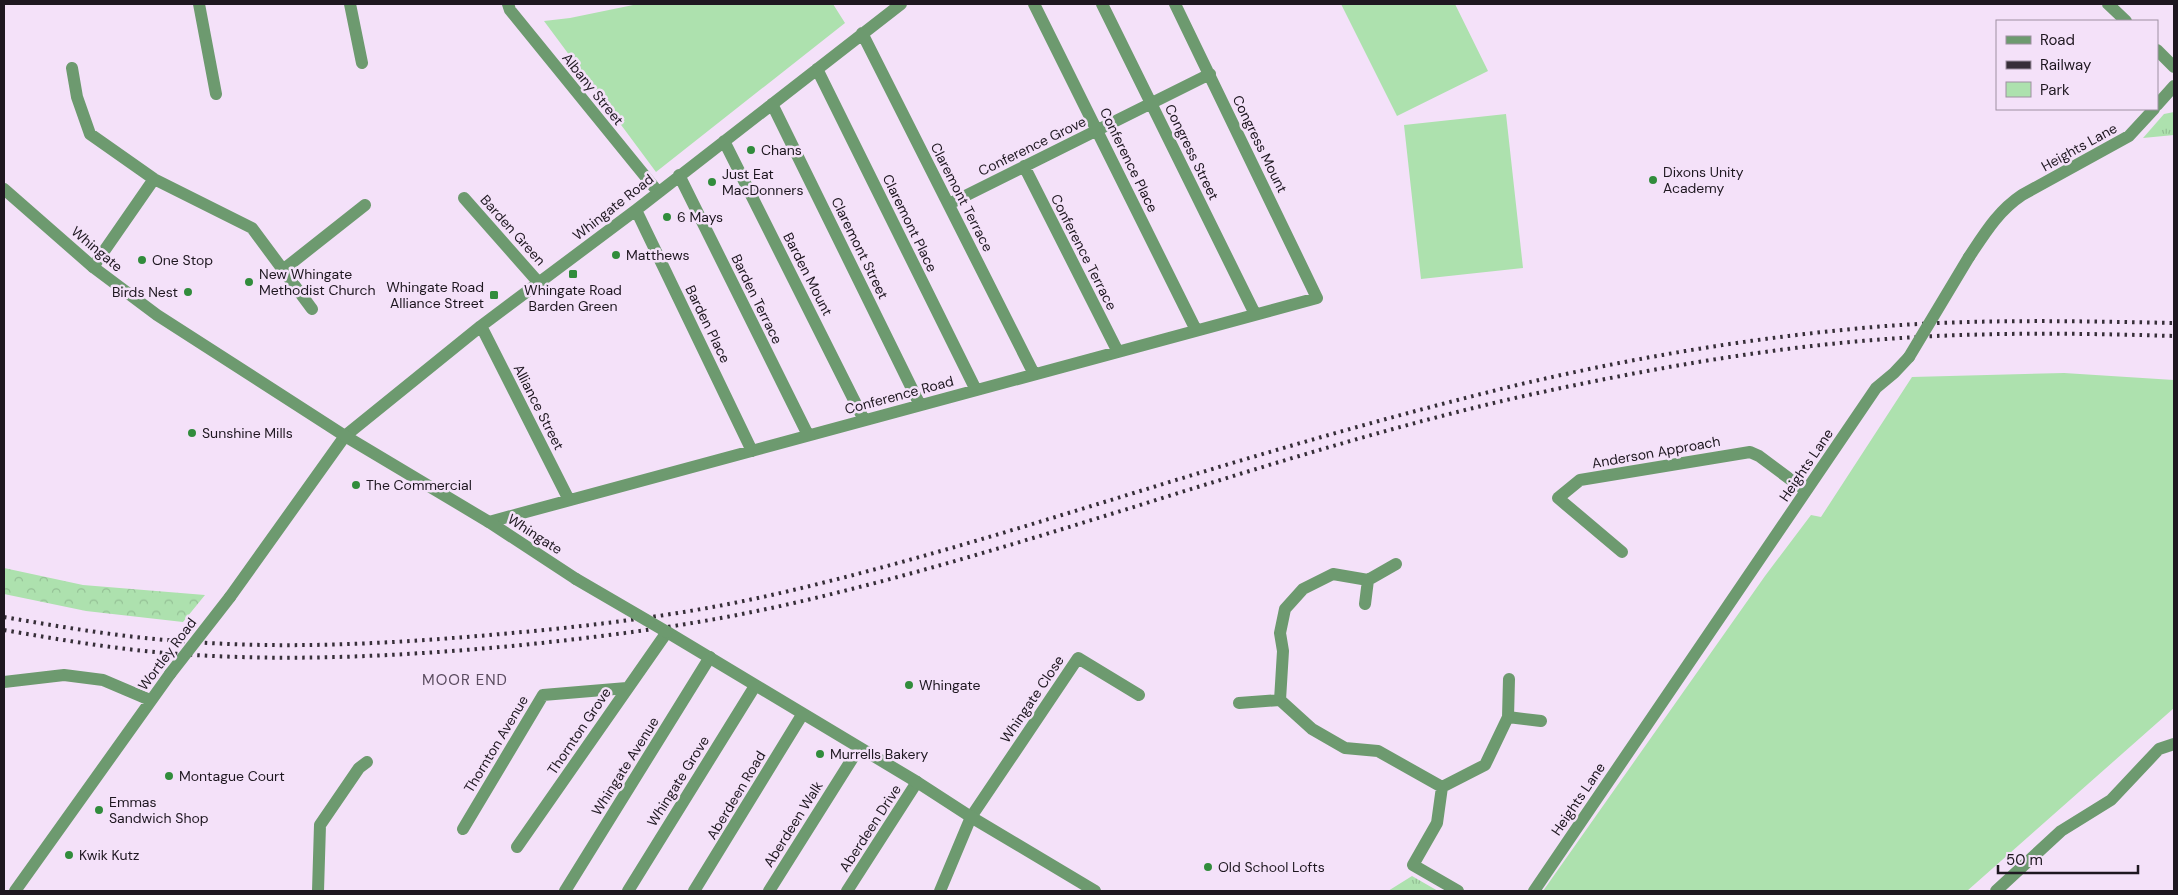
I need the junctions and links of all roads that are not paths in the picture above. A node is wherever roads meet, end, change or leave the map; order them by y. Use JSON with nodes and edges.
{"nodes":[{"id":1,"x":198,"y":4,"type":"edge"},
{"id":2,"x":350,"y":4,"type":"edge"},
{"id":3,"x":508,"y":4,"type":"edge"},
{"id":4,"x":901,"y":4,"type":"edge"},
{"id":5,"x":1034,"y":4,"type":"edge"},
{"id":6,"x":1102,"y":4,"type":"edge"},
{"id":7,"x":1175,"y":4,"type":"edge"},
{"id":8,"x":2108,"y":4,"type":"edge"},
{"id":9,"x":2125,"y":20,"type":"edge"},
{"id":10,"x":862,"y":33,"type":"junction"},
{"id":11,"x":2158,"y":51,"type":"edge"},
{"id":12,"x":362,"y":64,"type":"dead end"},
{"id":13,"x":2174,"y":67,"type":"edge"},
{"id":14,"x":72,"y":68,"type":"dead end"},
{"id":15,"x":817,"y":69,"type":"junction"},
{"id":16,"x":1210,"y":74,"type":"junction"},
{"id":17,"x":2174,"y":86,"type":"edge"},
{"id":18,"x":216,"y":94,"type":"dead end"},
{"id":19,"x":1151,"y":103,"type":"junction"},
{"id":20,"x":772,"y":104,"type":"junction"},
{"id":21,"x":2158,"y":104,"type":"edge"},
{"id":22,"x":2153,"y":110,"type":"edge"},
{"id":23,"x":1097,"y":130,"type":"junction"},
{"id":24,"x":724,"y":141,"type":"junction"},
{"id":25,"x":1024,"y":166,"type":"junction"},
{"id":26,"x":679,"y":175,"type":"junction"},
{"id":27,"x":154,"y":179,"type":"junction"},
{"id":28,"x":4,"y":189,"type":"edge"},
{"id":29,"x":658,"y":192,"type":"junction"},
{"id":30,"x":464,"y":198,"type":"dead end"},
{"id":31,"x":949,"y":204,"type":"junction"},
{"id":32,"x":365,"y":205,"type":"dead end"},
{"id":33,"x":636,"y":210,"type":"junction"},
{"id":34,"x":93,"y":267,"type":"junction"},
{"id":35,"x":284,"y":269,"type":"junction"},
{"id":36,"x":539,"y":282,"type":"junction"},
{"id":37,"x":1317,"y":298,"type":"joint"},
{"id":38,"x":312,"y":309,"type":"dead end"},
{"id":39,"x":1255,"y":314,"type":"junction"},
{"id":40,"x":481,"y":326,"type":"junction"},
{"id":41,"x":1196,"y":330,"type":"junction"},
{"id":42,"x":1118,"y":352,"type":"junction"},
{"id":43,"x":1034,"y":374,"type":"junction"},
{"id":44,"x":976,"y":390,"type":"junction"},
{"id":45,"x":920,"y":405,"type":"junction"},
{"id":46,"x":864,"y":420,"type":"junction"},
{"id":47,"x":808,"y":435,"type":"junction"},
{"id":48,"x":345,"y":436,"type":"junction"},
{"id":49,"x":752,"y":451,"type":"junction"},
{"id":50,"x":1806,"y":491,"type":"junction"},
{"id":51,"x":569,"y":500,"type":"junction"},
{"id":52,"x":489,"y":522,"type":"junction"},
{"id":53,"x":1622,"y":552,"type":"dead end"},
{"id":54,"x":1396,"y":564,"type":"dead end"},
{"id":55,"x":1368,"y":580,"type":"junction"},
{"id":56,"x":1365,"y":604,"type":"dead end"},
{"id":57,"x":667,"y":632,"type":"junction"},
{"id":58,"x":710,"y":657,"type":"junction"},
{"id":59,"x":1509,"y":679,"type":"dead end"},
{"id":60,"x":4,"y":682,"type":"edge"},
{"id":61,"x":754,"y":686,"type":"junction"},
{"id":62,"x":627,"y":688,"type":"junction"},
{"id":63,"x":1139,"y":696,"type":"dead end"},
{"id":64,"x":150,"y":700,"type":"junction"},
{"id":65,"x":1280,"y":700,"type":"junction"},
{"id":66,"x":1239,"y":704,"type":"dead end"},
{"id":67,"x":802,"y":715,"type":"junction"},
{"id":68,"x":1508,"y":717,"type":"junction"},
{"id":69,"x":1541,"y":721,"type":"dead end"},
{"id":70,"x":2174,"y":744,"type":"edge"},
{"id":71,"x":859,"y":748,"type":"junction"},
{"id":72,"x":367,"y":762,"type":"dead end"},
{"id":73,"x":917,"y":782,"type":"junction"},
{"id":74,"x":1442,"y":786,"type":"junction"},
{"id":75,"x":970,"y":817,"type":"junction"},
{"id":76,"x":462,"y":829,"type":"dead end"},
{"id":77,"x":518,"y":847,"type":"dead end"},
{"id":78,"x":1081,"y":887,"type":"edge"},
{"id":79,"x":15,"y":891,"type":"edge"},
{"id":80,"x":318,"y":891,"type":"edge"},
{"id":81,"x":565,"y":891,"type":"edge"},
{"id":82,"x":628,"y":891,"type":"edge"},
{"id":83,"x":694,"y":891,"type":"edge"},
{"id":84,"x":769,"y":891,"type":"edge"},
{"id":85,"x":847,"y":891,"type":"edge"},
{"id":86,"x":940,"y":891,"type":"edge"},
{"id":87,"x":1095,"y":891,"type":"edge"},
{"id":88,"x":1458,"y":891,"type":"edge"},
{"id":89,"x":1534,"y":891,"type":"edge"},
{"id":90,"x":1996,"y":891,"type":"edge"}],
"edges":[{"from":1,"to":18,"type":"street"},
{"from":2,"to":12,"type":"street"},
{"from":3,"to":29,"type":"street","name":"Albany Street"},
{"from":4,"to":10,"type":"street","name":"Whingate Road"},
{"from":5,"to":23,"type":"street","name":"Conference Place"},
{"from":6,"to":19,"type":"street","name":"Congress Street"},
{"from":7,"to":16,"type":"street","name":"Congress Mount"},
{"from":8,"to":9,"type":"street"},
{"from":10,"to":15,"type":"street","name":"Whingate Road"},
{"from":10,"to":31,"type":"street","name":"Claremont Terrace"},
{"from":11,"to":13,"type":"street"},
{"from":14,"to":27,"type":"street"},
{"from":15,"to":20,"type":"street","name":"Whingate Road"},
{"from":15,"to":44,"type":"street","name":"Claremont Place"},
{"from":16,"to":19,"type":"street","name":"Conference Grove"},
{"from":16,"to":37,"type":"street","name":"Congress Mount"},
{"from":17,"to":21,"type":"street"},
{"from":19,"to":23,"type":"street","name":"Conference Grove"},
{"from":19,"to":39,"type":"street","name":"Congress Street"},
{"from":20,"to":24,"type":"street","name":"Whingate Road"},
{"from":20,"to":45,"type":"street","name":"Claremont Street"},
{"from":22,"to":50,"type":"street","name":"Heights Lane","bridge":true},
{"from":23,"to":25,"type":"street","name":"Conference Grove"},
{"from":23,"to":41,"type":"street","name":"Conference Place"},
{"from":24,"to":26,"type":"street","name":"Whingate Road"},
{"from":24,"to":46,"type":"street","name":"Barden Mount"},
{"from":25,"to":31,"type":"street","name":"Conference Grove"},
{"from":25,"to":42,"type":"street","name":"Conference Terrace"},
{"from":26,"to":29,"type":"street","name":"Whingate Road"},
{"from":26,"to":47,"type":"street","name":"Barden Terrace"},
{"from":27,"to":34,"type":"street"},
{"from":27,"to":35,"type":"street"},
{"from":28,"to":34,"type":"street","name":"Whingate"},
{"from":29,"to":33,"type":"street","name":"Whingate Road"},
{"from":30,"to":36,"type":"street","name":"Barden Green"},
{"from":31,"to":43,"type":"street","name":"Claremont Terrace"},
{"from":32,"to":35,"type":"street"},
{"from":33,"to":36,"type":"street","name":"Whingate Road"},
{"from":33,"to":49,"type":"street","name":"Barden Place"},
{"from":34,"to":48,"type":"street","name":"Whingate"},
{"from":35,"to":38,"type":"street"},
{"from":36,"to":40,"type":"street","name":"Whingate Road"},
{"from":37,"to":39,"type":"street","name":"Conference Road"},
{"from":39,"to":41,"type":"street","name":"Conference Road"},
{"from":40,"to":48,"type":"street","name":"Whingate Road"},
{"from":40,"to":51,"type":"street","name":"Alliance Street"},
{"from":41,"to":42,"type":"street","name":"Conference Road"},
{"from":42,"to":43,"type":"street","name":"Conference Road"},
{"from":43,"to":44,"type":"street","name":"Conference Road"},
{"from":44,"to":45,"type":"street","name":"Conference Road"},
{"from":45,"to":46,"type":"street","name":"Conference Road"},
{"from":46,"to":47,"type":"street","name":"Conference Road"},
{"from":47,"to":49,"type":"street","name":"Conference Road"},
{"from":48,"to":52,"type":"street","name":"Whingate"},
{"from":48,"to":64,"type":"street","name":"Wortley Road","bridge":true},
{"from":49,"to":51,"type":"street","name":"Conference Road"},
{"from":50,"to":53,"type":"street","name":"Anderson Approach"},
{"from":50,"to":89,"type":"street","name":"Heights Lane"},
{"from":51,"to":52,"type":"street","name":"Conference Road"},
{"from":52,"to":57,"type":"street","name":"Whingate","bridge":true},
{"from":54,"to":55,"type":"street"},
{"from":55,"to":56,"type":"street"},
{"from":55,"to":65,"type":"street"},
{"from":57,"to":58,"type":"street","name":"Whingate"},
{"from":57,"to":62,"type":"street","name":"Thornton Grove"},
{"from":58,"to":61,"type":"street","name":"Whingate"},
{"from":58,"to":81,"type":"street","name":"Whingate Avenue"},
{"from":59,"to":68,"type":"street"},
{"from":60,"to":64,"type":"street"},
{"from":61,"to":67,"type":"street","name":"Whingate"},
{"from":61,"to":82,"type":"street","name":"Whingate Grove"},
{"from":62,"to":76,"type":"street","name":"Thornton Avenue"},
{"from":62,"to":77,"type":"street","name":"Thornton Grove"},
{"from":63,"to":75,"type":"street","name":"Whingate Close"},
{"from":64,"to":79,"type":"street","name":"Wortley Road"},
{"from":65,"to":66,"type":"street"},
{"from":65,"to":74,"type":"street"},
{"from":67,"to":71,"type":"street","name":"Whingate"},
{"from":67,"to":83,"type":"street","name":"Aberdeen Road"},
{"from":68,"to":69,"type":"street"},
{"from":68,"to":74,"type":"street"},
{"from":70,"to":90,"type":"street"},
{"from":71,"to":73,"type":"street","name":"Whingate"},
{"from":71,"to":84,"type":"street","name":"Aberdeen Walk"},
{"from":72,"to":80,"type":"street"},
{"from":73,"to":75,"type":"street","name":"Whingate"},
{"from":73,"to":85,"type":"street","name":"Aberdeen Drive"},
{"from":74,"to":88,"type":"street"},
{"from":75,"to":78,"type":"street","name":"Whingate"},
{"from":75,"to":86,"type":"street"},
{"from":78,"to":87,"type":"street","name":"Whingate"}]}
